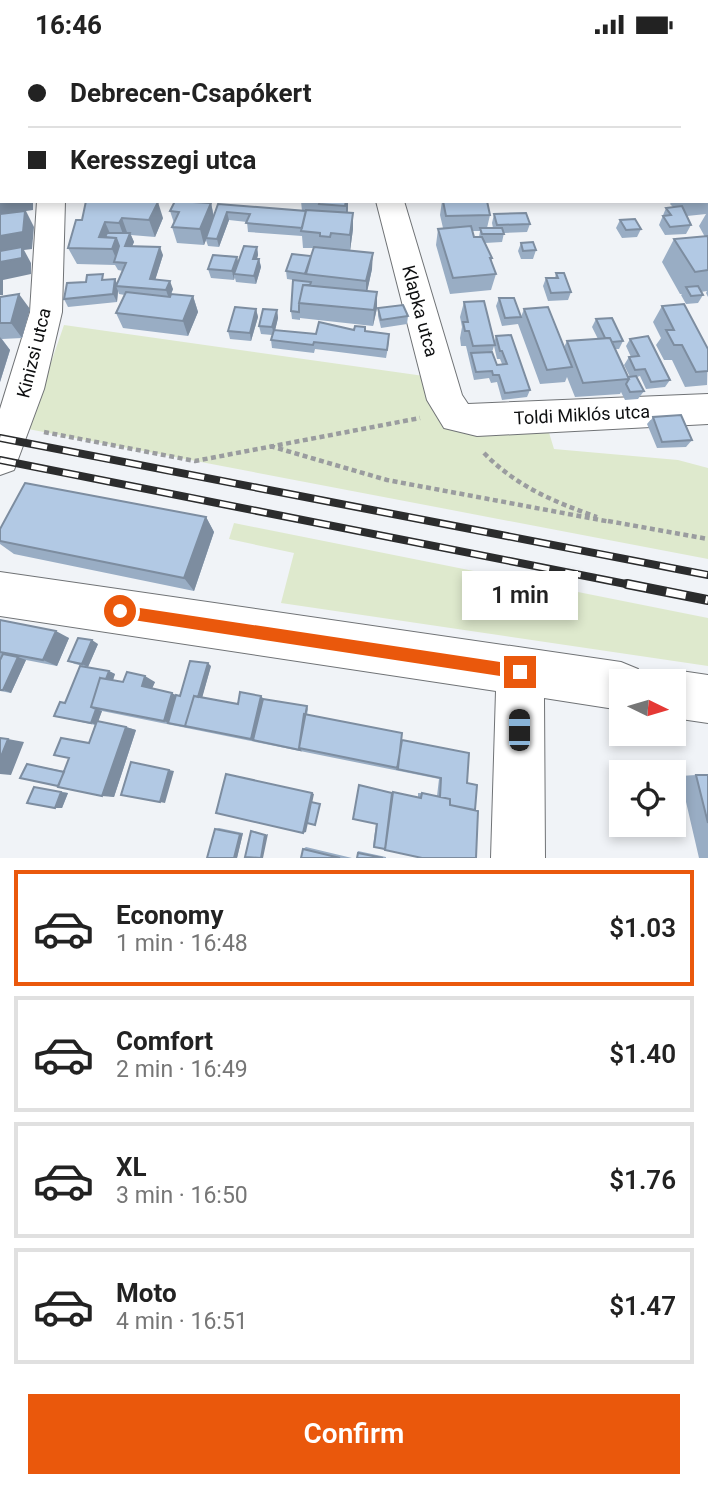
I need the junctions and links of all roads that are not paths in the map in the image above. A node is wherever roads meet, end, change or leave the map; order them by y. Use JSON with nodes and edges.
{"nodes":[{"id":1,"x":51,"y":203,"type":"edge"},
{"id":2,"x":391,"y":203,"type":"edge"},
{"id":3,"x":708,"y":409,"type":"edge"},
{"id":4,"x":459,"y":417,"type":"joint"},
{"id":5,"x":0,"y":459,"type":"edge"},
{"id":6,"x":0,"y":594,"type":"edge"},
{"id":7,"x":520,"y":672,"type":"junction"},
{"id":8,"x":609,"y":684,"type":"edge"},
{"id":9,"x":686,"y":696,"type":"edge"},
{"id":10,"x":708,"y":699,"type":"edge"},
{"id":11,"x":518,"y":858,"type":"edge"}],
"edges":[{"from":1,"to":5,"type":"street","name":"Kinizsi utca"},
{"from":2,"to":4,"type":"street","name":"Klapka utca"},
{"from":3,"to":4,"type":"street","name":"Toldi Miklós utca"},
{"from":6,"to":7,"type":"street"},
{"from":7,"to":8,"type":"street"},
{"from":7,"to":11,"type":"street"},
{"from":9,"to":10,"type":"street"}]}
